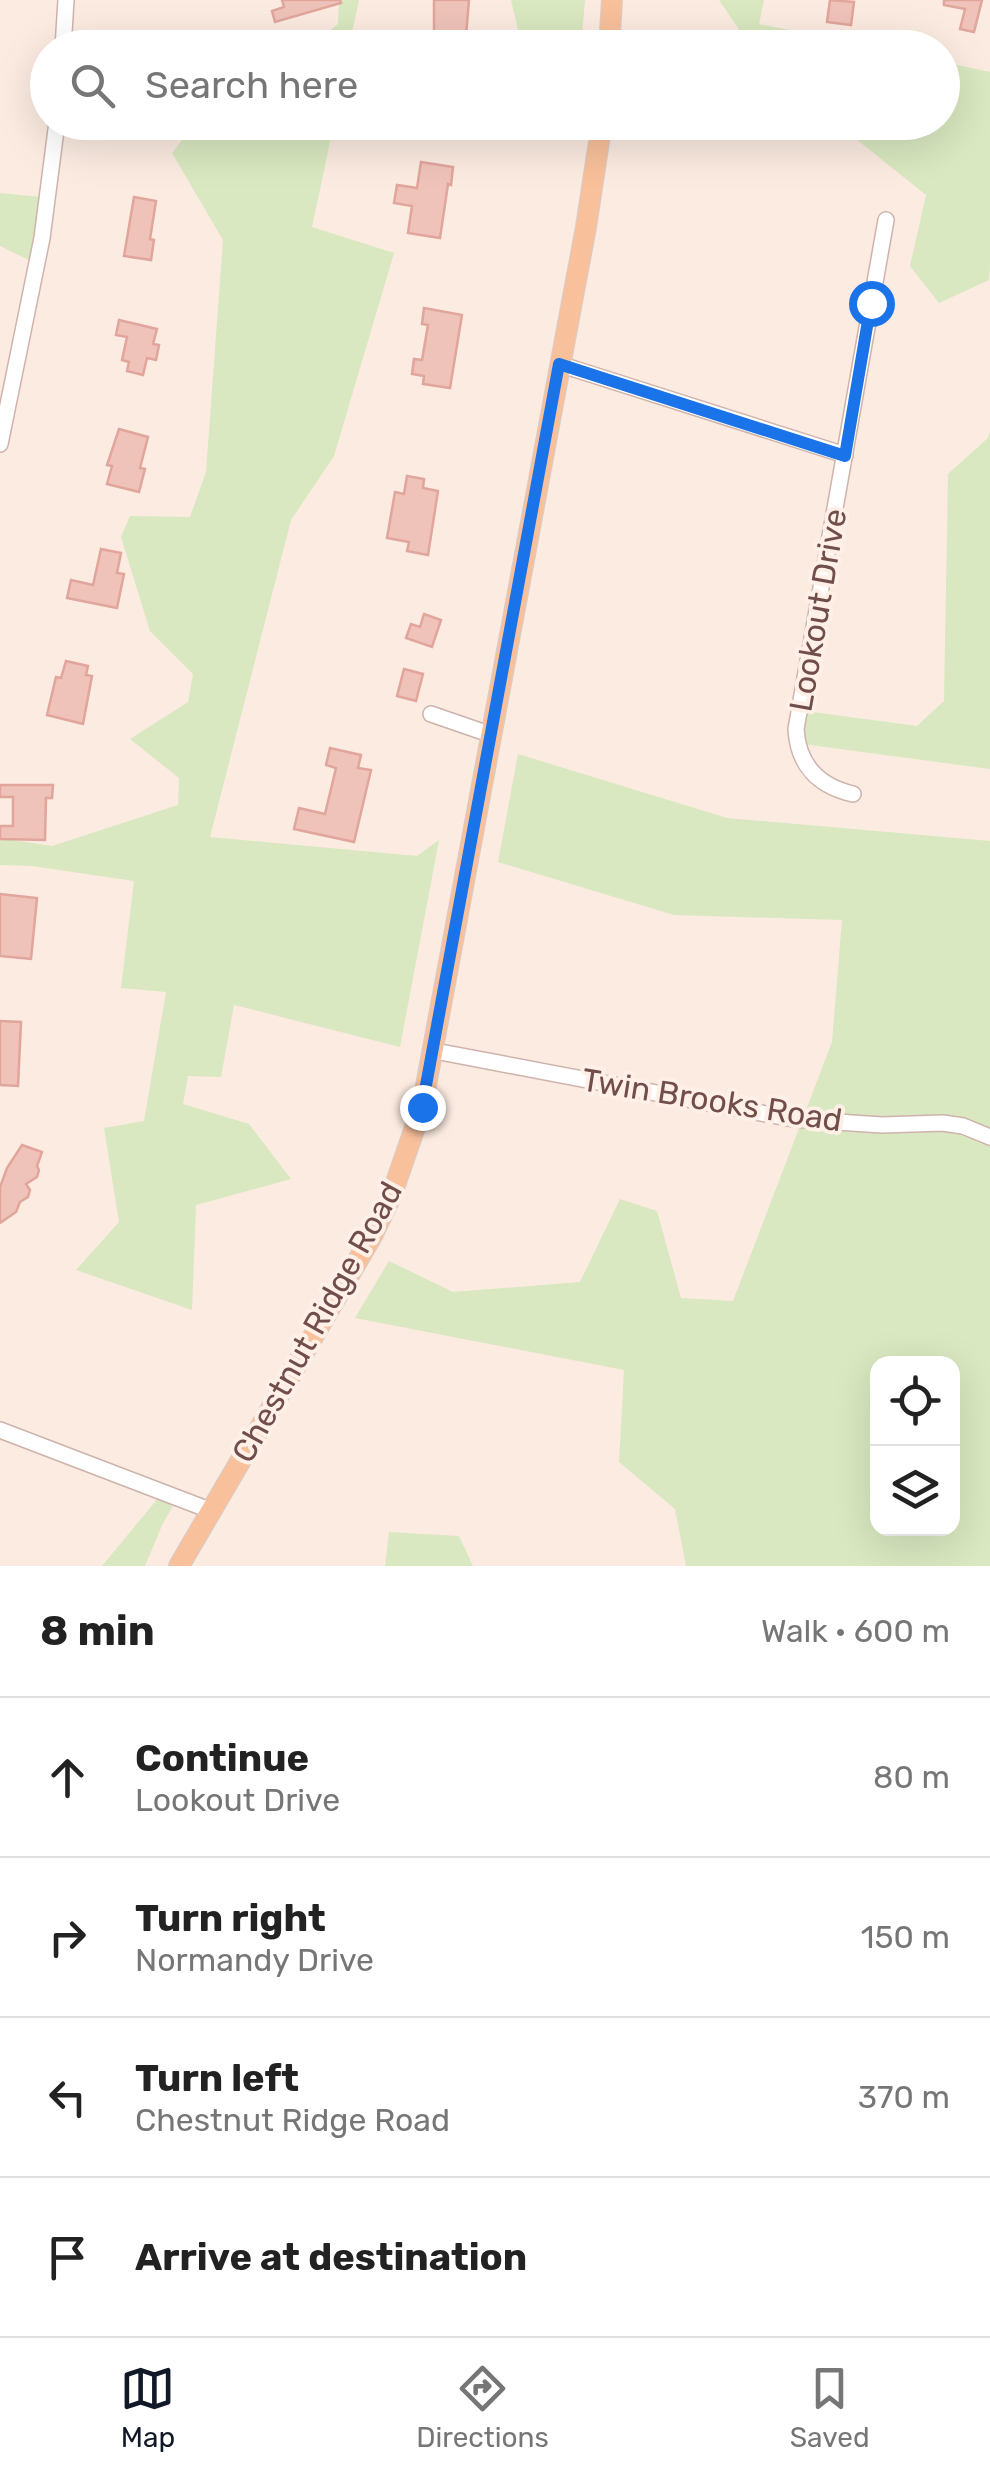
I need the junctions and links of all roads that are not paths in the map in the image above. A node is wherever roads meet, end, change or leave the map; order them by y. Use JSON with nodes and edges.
{"nodes":[{"id":1,"x":66,"y":0,"type":"edge"},
{"id":2,"x":612,"y":0,"type":"edge"},
{"id":3,"x":64,"y":30,"type":"edge"},
{"id":4,"x":610,"y":30,"type":"edge"},
{"id":5,"x":55,"y":140,"type":"edge"},
{"id":6,"x":599,"y":140,"type":"edge"},
{"id":7,"x":886,"y":220,"type":"dead end"},
{"id":8,"x":559,"y":364,"type":"junction"},
{"id":9,"x":0,"y":444,"type":"edge"},
{"id":10,"x":845,"y":456,"type":"junction"},
{"id":11,"x":431,"y":714,"type":"dead end"},
{"id":12,"x":492,"y":735,"type":"junction"},
{"id":13,"x":853,"y":794,"type":"dead end"},
{"id":14,"x":435,"y":1051,"type":"junction"},
{"id":15,"x":990,"y":1137,"type":"edge"},
{"id":16,"x":0,"y":1430,"type":"edge"},
{"id":17,"x":212,"y":1510,"type":"junction"},
{"id":18,"x":179,"y":1566,"type":"edge"}],
"edges":[{"from":1,"to":3,"type":"street"},
{"from":2,"to":4,"type":"main road"},
{"from":5,"to":9,"type":"street"},
{"from":6,"to":8,"type":"main road","name":"Chestnut Ridge Road"},
{"from":7,"to":10,"type":"street","name":"Lookout Drive"},
{"from":8,"to":10,"type":"street"},
{"from":8,"to":12,"type":"main road","name":"Chestnut Ridge Road"},
{"from":10,"to":13,"type":"street","name":"Lookout Drive"},
{"from":11,"to":12,"type":"street"},
{"from":12,"to":14,"type":"main road","name":"Chestnut Ridge Road"},
{"from":14,"to":15,"type":"street","name":"Twin Brooks Road"},
{"from":14,"to":17,"type":"main road","name":"Chestnut Ridge Road"},
{"from":16,"to":17,"type":"street"},
{"from":17,"to":18,"type":"main road","name":"Chestnut Ridge Road"}]}
